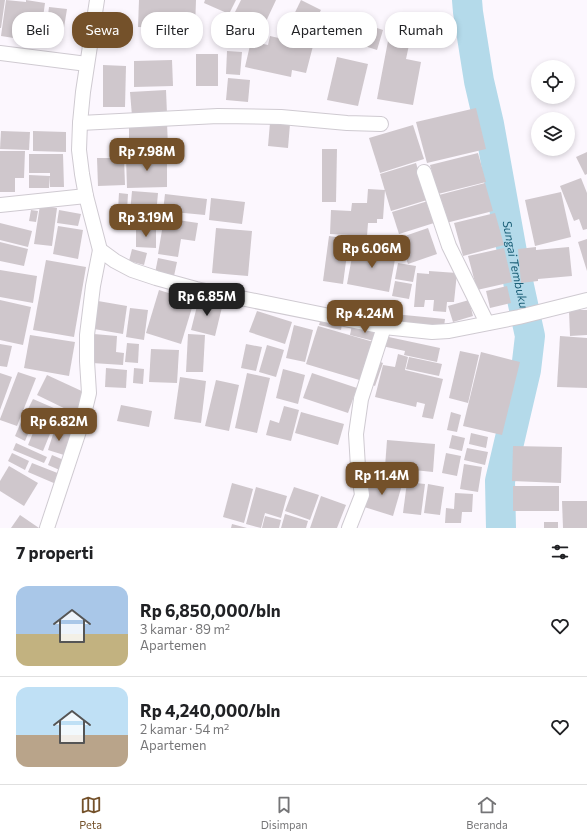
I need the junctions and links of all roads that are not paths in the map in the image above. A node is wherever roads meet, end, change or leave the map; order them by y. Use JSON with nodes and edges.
{"nodes":[{"id":1,"x":97,"y":0,"type":"edge"},
{"id":2,"x":0,"y":53,"type":"edge"},
{"id":3,"x":87,"y":64,"type":"junction"},
{"id":4,"x":80,"y":123,"type":"junction"},
{"id":5,"x":381,"y":124,"type":"dead end"},
{"id":6,"x":424,"y":172,"type":"dead end"},
{"id":7,"x":86,"y":196,"type":"junction"},
{"id":8,"x":0,"y":205,"type":"edge"},
{"id":9,"x":100,"y":250,"type":"junction"},
{"id":10,"x":587,"y":300,"type":"edge"},
{"id":11,"x":486,"y":323,"type":"junction"},
{"id":12,"x":384,"y":327,"type":"junction"},
{"id":13,"x":47,"y":528,"type":"edge"},
{"id":14,"x":349,"y":528,"type":"edge"}],
"edges":[{"from":1,"to":3,"type":"street"},
{"from":2,"to":3,"type":"street"},
{"from":3,"to":4,"type":"street"},
{"from":4,"to":5,"type":"street"},
{"from":4,"to":7,"type":"street"},
{"from":6,"to":11,"type":"street"},
{"from":7,"to":8,"type":"street"},
{"from":7,"to":9,"type":"street"},
{"from":9,"to":12,"type":"street"},
{"from":9,"to":13,"type":"street"},
{"from":10,"to":11,"type":"street"},
{"from":11,"to":12,"type":"street"},
{"from":12,"to":14,"type":"street"}]}
